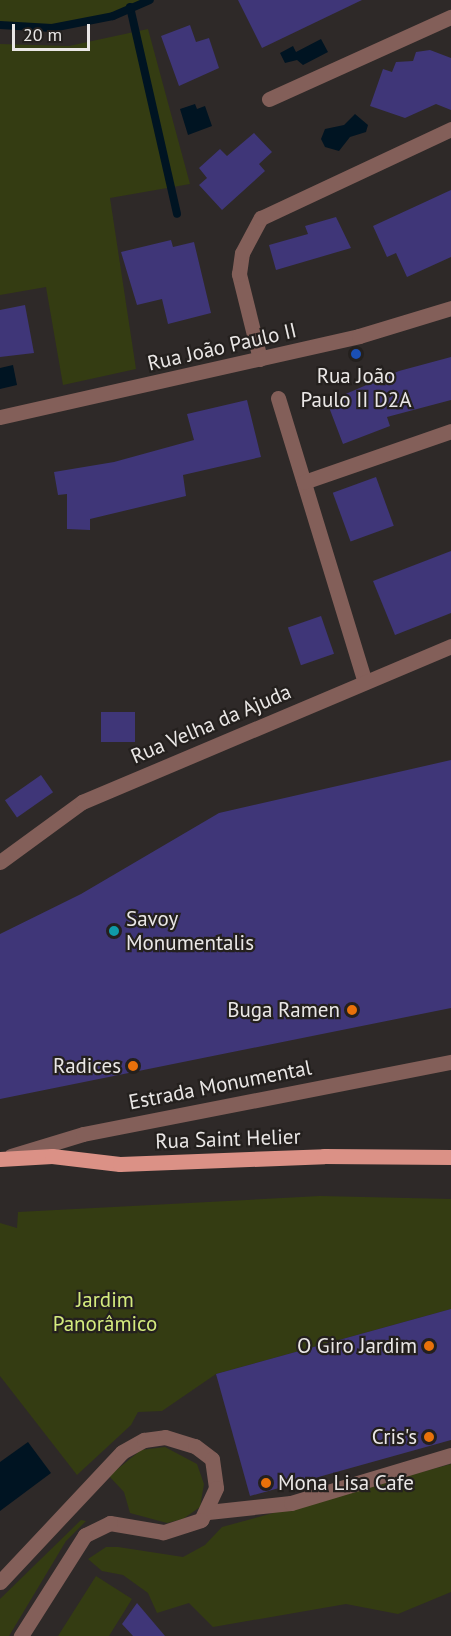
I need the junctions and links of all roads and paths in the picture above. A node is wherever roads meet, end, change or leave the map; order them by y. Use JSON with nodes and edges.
{"nodes":[{"id":1,"x":451,"y":17,"type":"edge"},
{"id":2,"x":269,"y":99,"type":"dead end"},
{"id":3,"x":451,"y":129,"type":"edge"},
{"id":4,"x":451,"y":308,"type":"edge"},
{"id":5,"x":260,"y":359,"type":"junction"},
{"id":6,"x":278,"y":398,"type":"dead end"},
{"id":7,"x":0,"y":417,"type":"edge"},
{"id":8,"x":451,"y":432,"type":"edge"},
{"id":9,"x":304,"y":482,"type":"junction"},
{"id":10,"x":451,"y":646,"type":"edge"},
{"id":11,"x":365,"y":682,"type":"junction"},
{"id":12,"x":0,"y":862,"type":"edge"},
{"id":13,"x":451,"y":1062,"type":"edge"},
{"id":14,"x":451,"y":1157,"type":"edge"},
{"id":15,"x":4,"y":1158,"type":"edge"},
{"id":16,"x":451,"y":1455,"type":"edge"},
{"id":17,"x":208,"y":1512,"type":"junction"},
{"id":18,"x":0,"y":1582,"type":"edge"},
{"id":19,"x":21,"y":1636,"type":"edge"}],
"edges":[{"from":1,"to":2,"type":"street"},
{"from":3,"to":5,"type":"street"},
{"from":4,"to":5,"type":"street","name":"Rua João Paulo II"},
{"from":5,"to":7,"type":"street","name":"Rua João Paulo II"},
{"from":6,"to":9,"type":"street"},
{"from":8,"to":9,"type":"street"},
{"from":9,"to":11,"type":"street"},
{"from":10,"to":11,"type":"street","name":"Rua Velha da Ajuda"},
{"from":11,"to":12,"type":"street","name":"Rua Velha da Ajuda"},
{"from":13,"to":15,"type":"street","name":"Estrada Monumental"},
{"from":14,"to":15,"type":"main road","name":"Rua Saint Helier"},
{"from":16,"to":17,"type":"street"},
{"from":17,"to":18,"type":"street"},
{"from":17,"to":19,"type":"street"}]}
